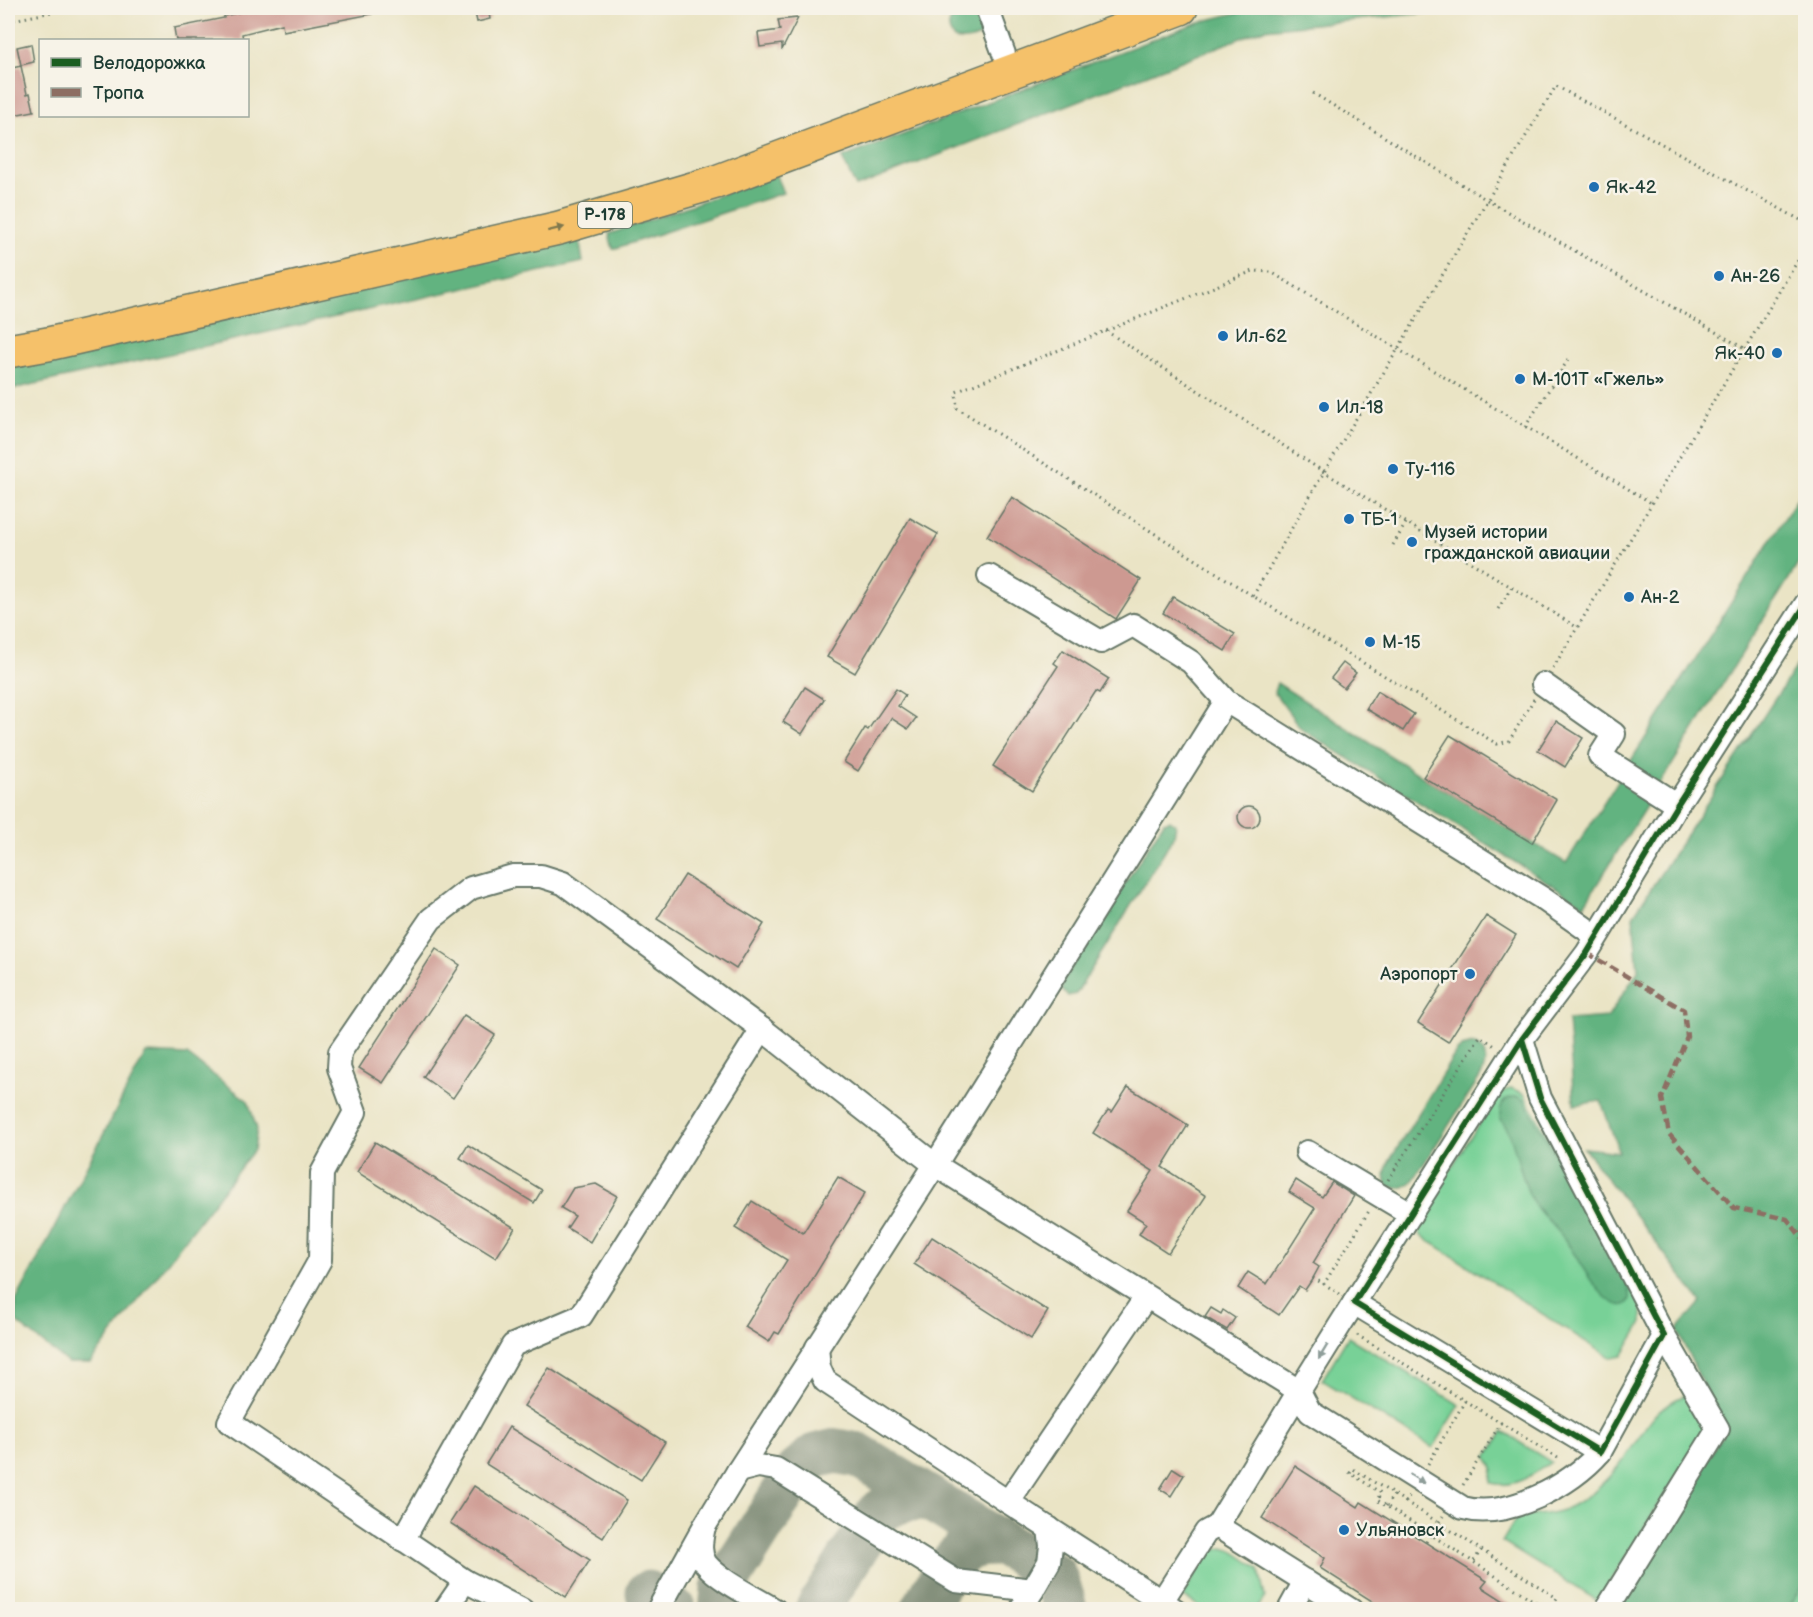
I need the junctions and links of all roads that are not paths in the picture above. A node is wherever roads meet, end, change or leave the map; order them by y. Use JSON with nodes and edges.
{"nodes":[{"id":1,"x":987,"y":8,"type":"edge"},
{"id":2,"x":1125,"y":8,"type":"edge"},
{"id":3,"x":1181,"y":8,"type":"edge"},
{"id":4,"x":1004,"y":54,"type":"junction"},
{"id":5,"x":8,"y":334,"type":"edge"},
{"id":6,"x":8,"y":351,"type":"edge"},
{"id":7,"x":989,"y":576,"type":"dead end"},
{"id":8,"x":1806,"y":604,"type":"edge"},
{"id":9,"x":1543,"y":684,"type":"road end"},
{"id":10,"x":1226,"y":701,"type":"junction"},
{"id":11,"x":1677,"y":806,"type":"junction"},
{"id":12,"x":1596,"y":936,"type":"junction"},
{"id":13,"x":762,"y":1029,"type":"junction"},
{"id":14,"x":1517,"y":1048,"type":"junction"},
{"id":15,"x":1307,"y":1152,"type":"dead end"},
{"id":16,"x":935,"y":1165,"type":"junction"},
{"id":17,"x":1411,"y":1214,"type":"junction"},
{"id":18,"x":1146,"y":1297,"type":"junction"},
{"id":19,"x":1354,"y":1303,"type":"junction"},
{"id":20,"x":1664,"y":1336,"type":"junction"},
{"id":21,"x":817,"y":1347,"type":"junction"},
{"id":22,"x":1299,"y":1391,"type":"junction"},
{"id":23,"x":1600,"y":1452,"type":"junction"},
{"id":24,"x":738,"y":1471,"type":"junction"},
{"id":25,"x":1008,"y":1502,"type":"junction"},
{"id":26,"x":1217,"y":1526,"type":"junction"},
{"id":27,"x":704,"y":1527,"type":"junction"},
{"id":28,"x":1049,"y":1528,"type":"junction"},
{"id":29,"x":403,"y":1540,"type":"junction"},
{"id":30,"x":1088,"y":1554,"type":"junction"},
{"id":31,"x":1049,"y":1562,"type":"junction"},
{"id":32,"x":465,"y":1581,"type":"junction"},
{"id":33,"x":1305,"y":1581,"type":"junction"},
{"id":34,"x":1022,"y":1599,"type":"edge"},
{"id":35,"x":1160,"y":1607,"type":"edge"},
{"id":36,"x":445,"y":1610,"type":"edge"},
{"id":37,"x":522,"y":1610,"type":"edge"},
{"id":38,"x":657,"y":1610,"type":"edge"},
{"id":39,"x":775,"y":1610,"type":"edge"},
{"id":40,"x":1289,"y":1610,"type":"edge"},
{"id":41,"x":1351,"y":1610,"type":"edge"},
{"id":42,"x":1606,"y":1610,"type":"edge"}],
"edges":[{"from":1,"to":4,"type":"street"},
{"from":2,"to":4,"type":"highway","number":"Р-178"},
{"from":6,"to":3,"type":"highway","number":"Р-178","one_way":true},
{"from":4,"to":5,"type":"highway","number":"Р-178"},
{"from":7,"to":10,"type":"street"},
{"from":8,"to":11,"type":"street"},
{"from":9,"to":11,"type":"street"},
{"from":10,"to":12,"type":"street"},
{"from":10,"to":16,"type":"street"},
{"from":11,"to":12,"type":"street"},
{"from":12,"to":14,"type":"street"},
{"from":13,"to":16,"type":"street"},
{"from":13,"to":29,"type":"street"},
{"from":13,"to":29,"type":"street"},
{"from":14,"to":17,"type":"street"},
{"from":14,"to":20,"type":"street"},
{"from":15,"to":17,"type":"street"},
{"from":16,"to":18,"type":"street"},
{"from":16,"to":21,"type":"street"},
{"from":17,"to":19,"type":"street"},
{"from":18,"to":22,"type":"street"},
{"from":18,"to":25,"type":"street"},
{"from":19,"to":22,"type":"street","one_way":true},
{"from":19,"to":23,"type":"street"},
{"from":20,"to":23,"type":"street"},
{"from":20,"to":42,"type":"street"},
{"from":21,"to":24,"type":"street"},
{"from":21,"to":25,"type":"street"},
{"from":22,"to":23,"type":"street","one_way":true},
{"from":22,"to":26,"type":"street"},
{"from":24,"to":27,"type":"street"},
{"from":24,"to":34,"type":"street"},
{"from":25,"to":28,"type":"street"},
{"from":26,"to":33,"type":"street"},
{"from":26,"to":35,"type":"street"},
{"from":27,"to":38,"type":"street"},
{"from":27,"to":39,"type":"street"},
{"from":28,"to":30,"type":"street"},
{"from":28,"to":31,"type":"street"},
{"from":29,"to":32,"type":"street"},
{"from":30,"to":31,"type":"street"},
{"from":30,"to":35,"type":"street"},
{"from":31,"to":34,"type":"street"},
{"from":32,"to":36,"type":"street"},
{"from":32,"to":37,"type":"street"},
{"from":33,"to":40,"type":"street"},
{"from":33,"to":41,"type":"street"}]}
